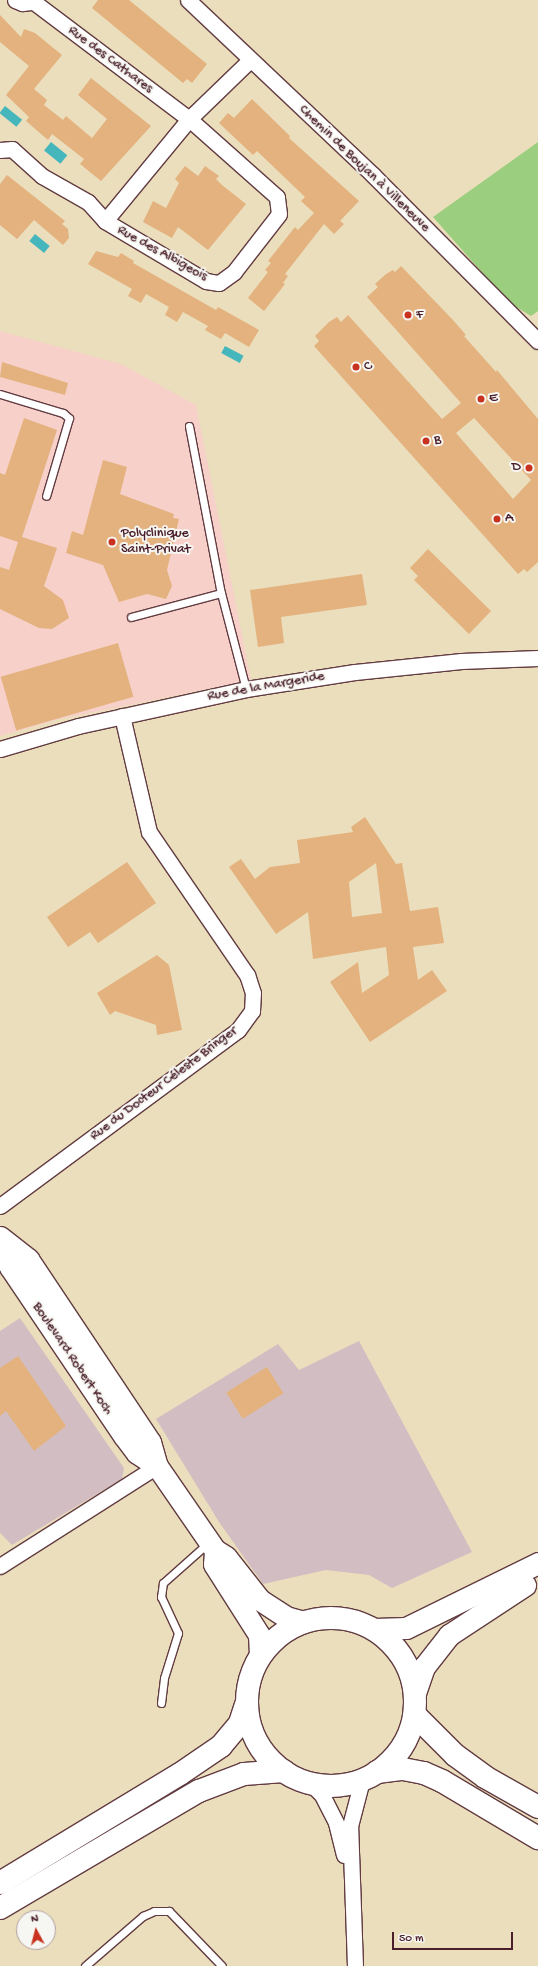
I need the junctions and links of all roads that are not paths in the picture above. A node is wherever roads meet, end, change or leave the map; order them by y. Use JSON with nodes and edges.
{"nodes":[{"id":1,"x":15,"y":0,"type":"edge"},
{"id":2,"x":188,"y":0,"type":"edge"},
{"id":3,"x":31,"y":1,"type":"edge"},
{"id":4,"x":250,"y":60,"type":"junction"},
{"id":5,"x":189,"y":119,"type":"junction"},
{"id":6,"x":0,"y":150,"type":"edge"},
{"id":7,"x":105,"y":222,"type":"junction"},
{"id":8,"x":538,"y":341,"type":"edge"},
{"id":9,"x":0,"y":394,"type":"edge"},
{"id":10,"x":189,"y":426,"type":"dead end"},
{"id":11,"x":46,"y":496,"type":"dead end"},
{"id":12,"x":221,"y":593,"type":"junction"},
{"id":13,"x":131,"y":617,"type":"dead end"},
{"id":14,"x":538,"y":658,"type":"edge"},
{"id":15,"x":246,"y":689,"type":"junction"},
{"id":16,"x":122,"y":716,"type":"junction"},
{"id":17,"x":0,"y":749,"type":"edge"},
{"id":18,"x":0,"y":1206,"type":"edge"},
{"id":19,"x":1,"y":1239,"type":"edge"},
{"id":20,"x":157,"y":1466,"type":"junction"},
{"id":21,"x":212,"y":1546,"type":"junction"},
{"id":22,"x":538,"y":1563,"type":"edge"},
{"id":23,"x":0,"y":1566,"type":"edge"},
{"id":24,"x":538,"y":1578,"type":"edge"},
{"id":25,"x":303,"y":1622,"type":"junction"},
{"id":26,"x":374,"y":1629,"type":"junction"},
{"id":27,"x":260,"y":1655,"type":"junction"},
{"id":28,"x":415,"y":1693,"type":"junction"},
{"id":29,"x":160,"y":1703,"type":"dead end"},
{"id":30,"x":246,"y":1705,"type":"junction"},
{"id":31,"x":415,"y":1714,"type":"junction"},
{"id":32,"x":284,"y":1771,"type":"junction"},
{"id":33,"x":369,"y":1776,"type":"junction"},
{"id":34,"x":311,"y":1784,"type":"junction"},
{"id":35,"x":538,"y":1807,"type":"edge"},
{"id":36,"x":538,"y":1838,"type":"edge"},
{"id":37,"x":0,"y":1883,"type":"edge"},
{"id":38,"x":350,"y":1884,"type":"junction"},
{"id":39,"x":0,"y":1908,"type":"edge"},
{"id":40,"x":85,"y":1966,"type":"edge"},
{"id":41,"x":222,"y":1966,"type":"edge"},
{"id":42,"x":355,"y":1966,"type":"edge"}],
"edges":[{"from":1,"to":3,"type":"street","name":"Rue des Cathares"},
{"from":2,"to":4,"type":"street","name":"Chemin de Boujan à Villeneuve"},
{"from":3,"to":5,"type":"street","name":"Rue des Cathares"},
{"from":4,"to":5,"type":"street"},
{"from":4,"to":8,"type":"street","name":"Chemin de Boujan à Villeneuve"},
{"from":5,"to":7,"type":"street"},
{"from":5,"to":7,"type":"street","name":"Rue des Albigeois"},
{"from":6,"to":7,"type":"street","name":"Rue des Albigeois"},
{"from":9,"to":11,"type":"lane"},
{"from":10,"to":12,"type":"lane"},
{"from":12,"to":13,"type":"lane"},
{"from":12,"to":15,"type":"lane"},
{"from":14,"to":15,"type":"street","name":"Rue de la Margeride"},
{"from":15,"to":16,"type":"street","name":"Rue de la Margeride"},
{"from":16,"to":17,"type":"street","name":"Rue de la Margeride"},
{"from":16,"to":18,"type":"street","name":"Rue du Docteur Céleste Bringer"},
{"from":19,"to":20,"type":"street","name":"Boulevard Robert Koch"},
{"from":20,"to":21,"type":"street","name":"Boulevard Robert Koch"},
{"from":20,"to":23,"type":"street"},
{"from":21,"to":25,"type":"street","name":"Boulevard Robert Koch"},
{"from":21,"to":27,"type":"street","name":"Boulevard Robert Koch"},
{"from":21,"to":29,"type":"lane"},
{"from":22,"to":26,"type":"street"},
{"from":24,"to":28,"type":"street"},
{"from":25,"to":26,"type":"main road"},
{"from":25,"to":27,"type":"main road"},
{"from":26,"to":28,"type":"main road"},
{"from":27,"to":30,"type":"main road"},
{"from":28,"to":31,"type":"main road"},
{"from":30,"to":32,"type":"main road"},
{"from":30,"to":37,"type":"main road"},
{"from":31,"to":33,"type":"main road"},
{"from":31,"to":35,"type":"main road"},
{"from":32,"to":34,"type":"main road"},
{"from":32,"to":39,"type":"main road"},
{"from":33,"to":34,"type":"main road"},
{"from":33,"to":36,"type":"main road"},
{"from":33,"to":38,"type":"street"},
{"from":34,"to":38,"type":"street"},
{"from":38,"to":42,"type":"street"},
{"from":40,"to":41,"type":"lane"}]}
